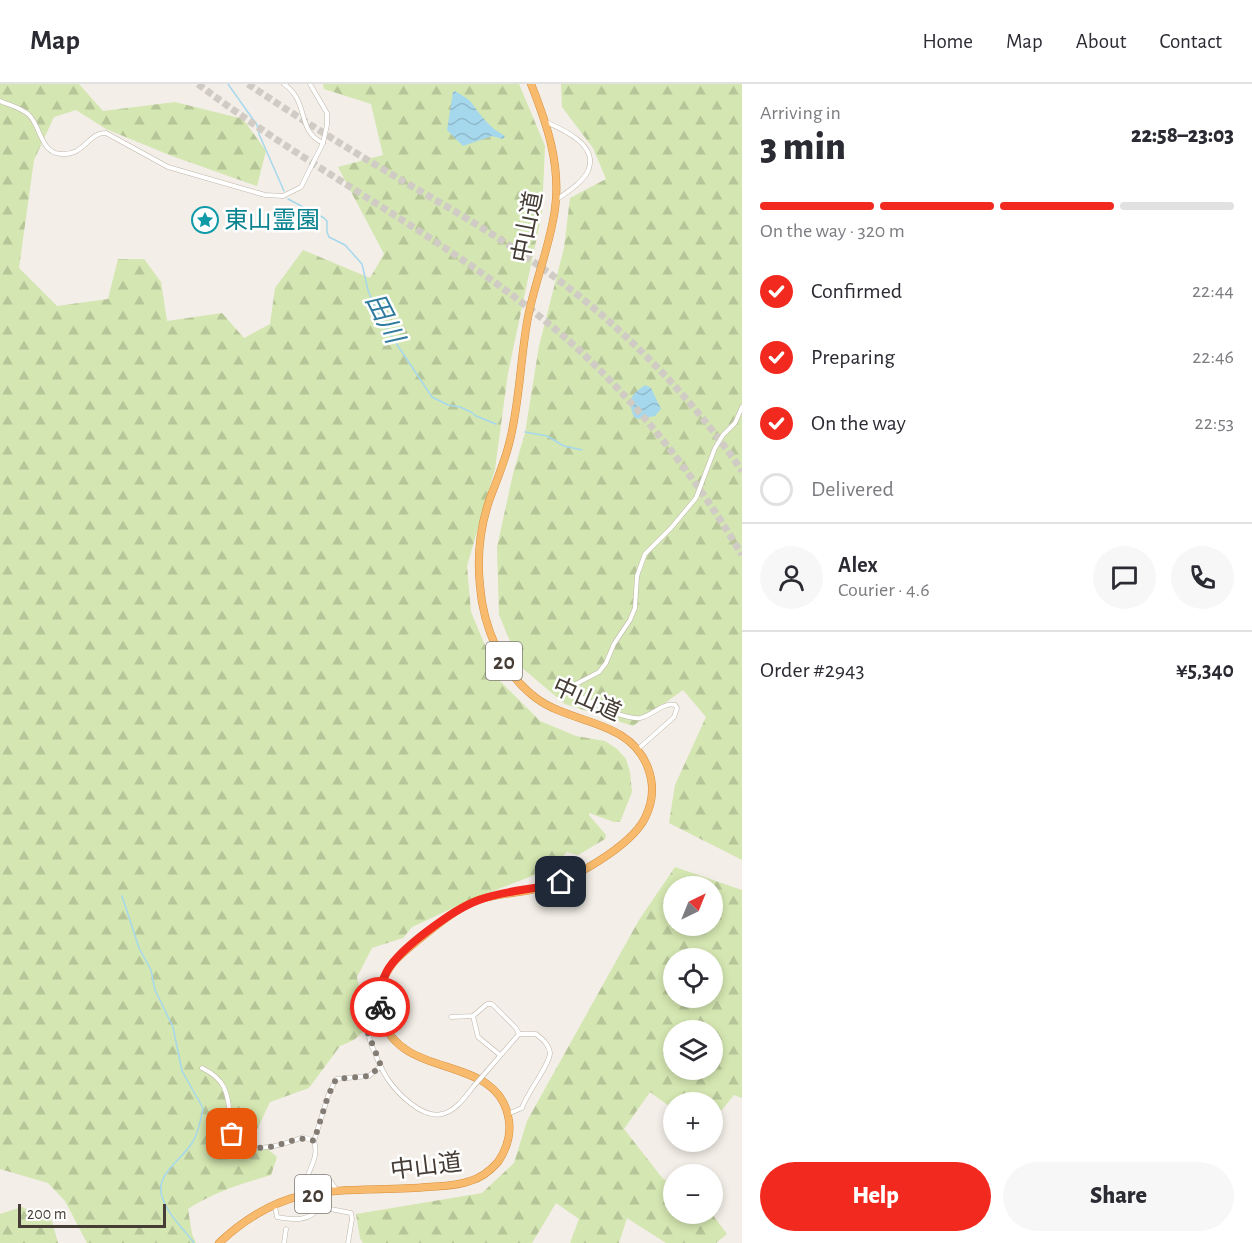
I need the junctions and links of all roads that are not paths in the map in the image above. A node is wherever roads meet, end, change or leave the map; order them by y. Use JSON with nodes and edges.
{"nodes":[{"id":1,"x":284,"y":84,"type":"edge"},
{"id":2,"x":310,"y":84,"type":"edge"},
{"id":3,"x":531,"y":84,"type":"edge"},
{"id":4,"x":0,"y":101,"type":"edge"},
{"id":5,"x":545,"y":122,"type":"junction"},
{"id":6,"x":323,"y":143,"type":"junction"},
{"id":7,"x":556,"y":201,"type":"junction"},
{"id":8,"x":742,"y":406,"type":"edge"},
{"id":9,"x":638,"y":748,"type":"junction"},
{"id":10,"x":473,"y":1016,"type":"junction"},
{"id":11,"x":382,"y":1017,"type":"junction"},
{"id":12,"x":451,"y":1017,"type":"dead end"},
{"id":13,"x":519,"y":1034,"type":"junction"},
{"id":14,"x":500,"y":1055,"type":"junction"},
{"id":15,"x":381,"y":1066,"type":"junction"},
{"id":16,"x":201,"y":1068,"type":"dead end"},
{"id":17,"x":508,"y":1114,"type":"junction"},
{"id":18,"x":314,"y":1141,"type":"junction"},
{"id":19,"x":338,"y":1192,"type":"junction"},
{"id":20,"x":317,"y":1194,"type":"junction"},
{"id":21,"x":275,"y":1206,"type":"junction"},
{"id":22,"x":320,"y":1207,"type":"junction"},
{"id":23,"x":286,"y":1229,"type":"dead end"},
{"id":24,"x":219,"y":1243,"type":"edge"},
{"id":25,"x":284,"y":1243,"type":"edge"},
{"id":26,"x":348,"y":1243,"type":"edge"}],
"edges":[{"from":1,"to":6,"type":"street"},
{"from":2,"to":6,"type":"street"},
{"from":3,"to":5,"type":"highway","name":"中山道","number":"20"},
{"from":4,"to":6,"type":"street"},
{"from":5,"to":7,"type":"highway","name":"中山道","number":"20"},
{"from":5,"to":7,"type":"street"},
{"from":7,"to":9,"type":"highway","name":"中山道","number":"20"},
{"from":8,"to":9,"type":"street"},
{"from":9,"to":11,"type":"highway","name":"中山道"},
{"from":10,"to":12,"type":"street"},
{"from":10,"to":13,"type":"street"},
{"from":10,"to":14,"type":"street"},
{"from":11,"to":15,"type":"street"},
{"from":11,"to":17,"type":"highway","name":"中山道"},
{"from":13,"to":14,"type":"street"},
{"from":13,"to":17,"type":"street"},
{"from":14,"to":15,"type":"street","bridge":true},
{"from":15,"to":18,"type":"street"},
{"from":16,"to":18,"type":"street"},
{"from":17,"to":19,"type":"highway","name":"中山道","number":"20"},
{"from":18,"to":19,"type":"street"},
{"from":19,"to":20,"type":"highway","name":"中山道","number":"20"},
{"from":20,"to":21,"type":"highway","name":"中山道","number":"20"},
{"from":20,"to":22,"type":"street"},
{"from":21,"to":22,"type":"street"},
{"from":21,"to":24,"type":"highway","name":"中山道","number":"20"},
{"from":22,"to":26,"type":"street"},
{"from":23,"to":25,"type":"street"}]}
